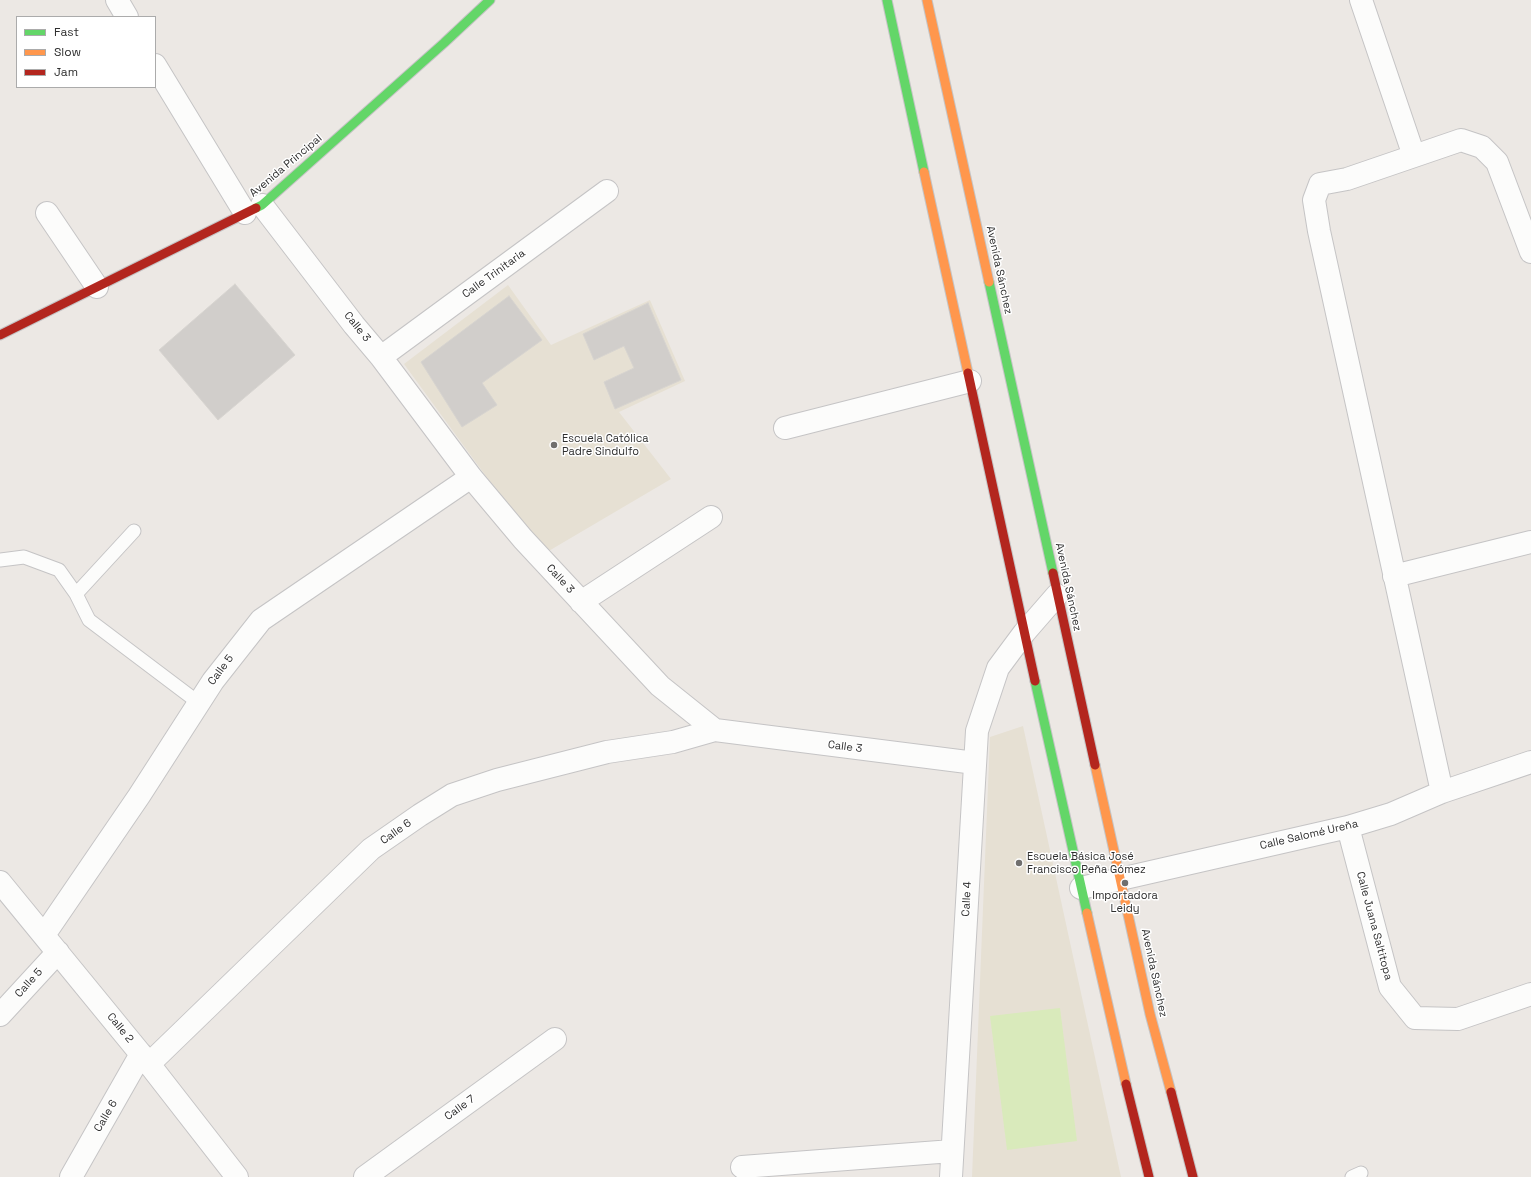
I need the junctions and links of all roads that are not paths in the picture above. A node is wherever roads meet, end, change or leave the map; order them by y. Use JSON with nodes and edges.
{"nodes":[{"id":1,"x":117,"y":0,"type":"edge"},
{"id":2,"x":490,"y":0,"type":"edge"},
{"id":3,"x":887,"y":0,"type":"edge"},
{"id":4,"x":928,"y":0,"type":"edge"},
{"id":5,"x":1361,"y":0,"type":"edge"},
{"id":6,"x":126,"y":16,"type":"edge"},
{"id":7,"x":156,"y":66,"type":"edge"},
{"id":8,"x":1414,"y":156,"type":"junction"},
{"id":9,"x":607,"y":190,"type":"dead end"},
{"id":10,"x":253,"y":209,"type":"junction"},
{"id":11,"x":47,"y":213,"type":"dead end"},
{"id":12,"x":1531,"y":252,"type":"edge"},
{"id":13,"x":97,"y":287,"type":"junction"},
{"id":14,"x":0,"y":335,"type":"edge"},
{"id":15,"x":381,"y":357,"type":"junction"},
{"id":16,"x":970,"y":381,"type":"junction"},
{"id":17,"x":785,"y":428,"type":"dead end"},
{"id":18,"x":471,"y":477,"type":"junction"},
{"id":19,"x":711,"y":517,"type":"dead end"},
{"id":20,"x":134,"y":530,"type":"dead end"},
{"id":21,"x":1531,"y":542,"type":"edge"},
{"id":22,"x":0,"y":560,"type":"edge"},
{"id":23,"x":1394,"y":576,"type":"junction"},
{"id":24,"x":76,"y":594,"type":"junction"},
{"id":25,"x":1057,"y":595,"type":"junction"},
{"id":26,"x":581,"y":602,"type":"junction"},
{"id":27,"x":1024,"y":632,"type":"junction"},
{"id":28,"x":199,"y":702,"type":"junction"},
{"id":29,"x":716,"y":730,"type":"junction"},
{"id":30,"x":1531,"y":762,"type":"edge"},
{"id":31,"x":975,"y":763,"type":"junction"},
{"id":32,"x":1442,"y":792,"type":"junction"},
{"id":33,"x":1348,"y":827,"type":"junction"},
{"id":34,"x":1121,"y":879,"type":"junction"},
{"id":35,"x":0,"y":882,"type":"edge"},
{"id":36,"x":1081,"y":888,"type":"junction"},
{"id":37,"x":44,"y":935,"type":"junction"},
{"id":38,"x":58,"y":952,"type":"junction"},
{"id":39,"x":1531,"y":994,"type":"edge"},
{"id":40,"x":0,"y":1015,"type":"edge"},
{"id":41,"x":555,"y":1039,"type":"dead end"},
{"id":42,"x":145,"y":1059,"type":"junction"},
{"id":43,"x":952,"y":1151,"type":"junction"},
{"id":44,"x":742,"y":1167,"type":"dead end"},
{"id":45,"x":71,"y":1177,"type":"edge"},
{"id":46,"x":237,"y":1177,"type":"edge"},
{"id":47,"x":365,"y":1177,"type":"edge"},
{"id":48,"x":951,"y":1177,"type":"edge"},
{"id":49,"x":1150,"y":1177,"type":"edge"},
{"id":50,"x":1193,"y":1177,"type":"edge"}],
"edges":[{"from":1,"to":6,"type":"street"},
{"from":2,"to":10,"type":"street","name":"Avenida Principal"},
{"from":3,"to":16,"type":"street"},
{"from":4,"to":25,"type":"street","name":"Avenida Sánchez"},
{"from":5,"to":8,"type":"street"},
{"from":7,"to":10,"type":"street","name":"Calle 3"},
{"from":8,"to":12,"type":"street"},
{"from":8,"to":23,"type":"street"},
{"from":9,"to":15,"type":"street","name":"Calle Trinitaria"},
{"from":10,"to":13,"type":"street","name":"Avenida Principal"},
{"from":10,"to":15,"type":"street","name":"Calle 3"},
{"from":11,"to":13,"type":"street"},
{"from":13,"to":14,"type":"street","name":"Avenida Principal"},
{"from":15,"to":18,"type":"street","name":"Calle 3"},
{"from":16,"to":17,"type":"street"},
{"from":16,"to":27,"type":"street"},
{"from":18,"to":26,"type":"street","name":"Calle 3"},
{"from":18,"to":28,"type":"street","name":"Calle 5"},
{"from":19,"to":26,"type":"street"},
{"from":20,"to":24,"type":"lane"},
{"from":21,"to":23,"type":"street"},
{"from":22,"to":24,"type":"lane"},
{"from":23,"to":32,"type":"street"},
{"from":24,"to":28,"type":"lane"},
{"from":25,"to":27,"type":"street","name":"Calle 4"},
{"from":25,"to":34,"type":"street","name":"Avenida Sánchez"},
{"from":26,"to":29,"type":"street","name":"Calle 3"},
{"from":27,"to":31,"type":"street","name":"Calle 4"},
{"from":27,"to":36,"type":"street"},
{"from":28,"to":37,"type":"street","name":"Calle 5"},
{"from":29,"to":31,"type":"street","name":"Calle 3"},
{"from":29,"to":42,"type":"street","name":"Calle 6"},
{"from":30,"to":32,"type":"street","name":"Calle Salomé Ureña"},
{"from":31,"to":43,"type":"street","name":"Calle 4"},
{"from":32,"to":33,"type":"street","name":"Calle Salomé Ureña"},
{"from":33,"to":34,"type":"street","name":"Calle Salomé Ureña"},
{"from":33,"to":39,"type":"street","name":"Calle Juana Saltitopa"},
{"from":34,"to":36,"type":"street","name":"Calle Salomé Ureña"},
{"from":34,"to":50,"type":"street","name":"Avenida Sánchez"},
{"from":35,"to":37,"type":"street","name":"Calle 2"},
{"from":36,"to":49,"type":"street"},
{"from":37,"to":38,"type":"street","name":"Calle 2"},
{"from":38,"to":40,"type":"street","name":"Calle 5"},
{"from":38,"to":42,"type":"street","name":"Calle 2"},
{"from":41,"to":47,"type":"street","name":"Calle 7"},
{"from":42,"to":45,"type":"street","name":"Calle 6"},
{"from":42,"to":46,"type":"street","name":"Calle 2"},
{"from":43,"to":44,"type":"street"},
{"from":43,"to":48,"type":"street","name":"Calle 4"}]}
